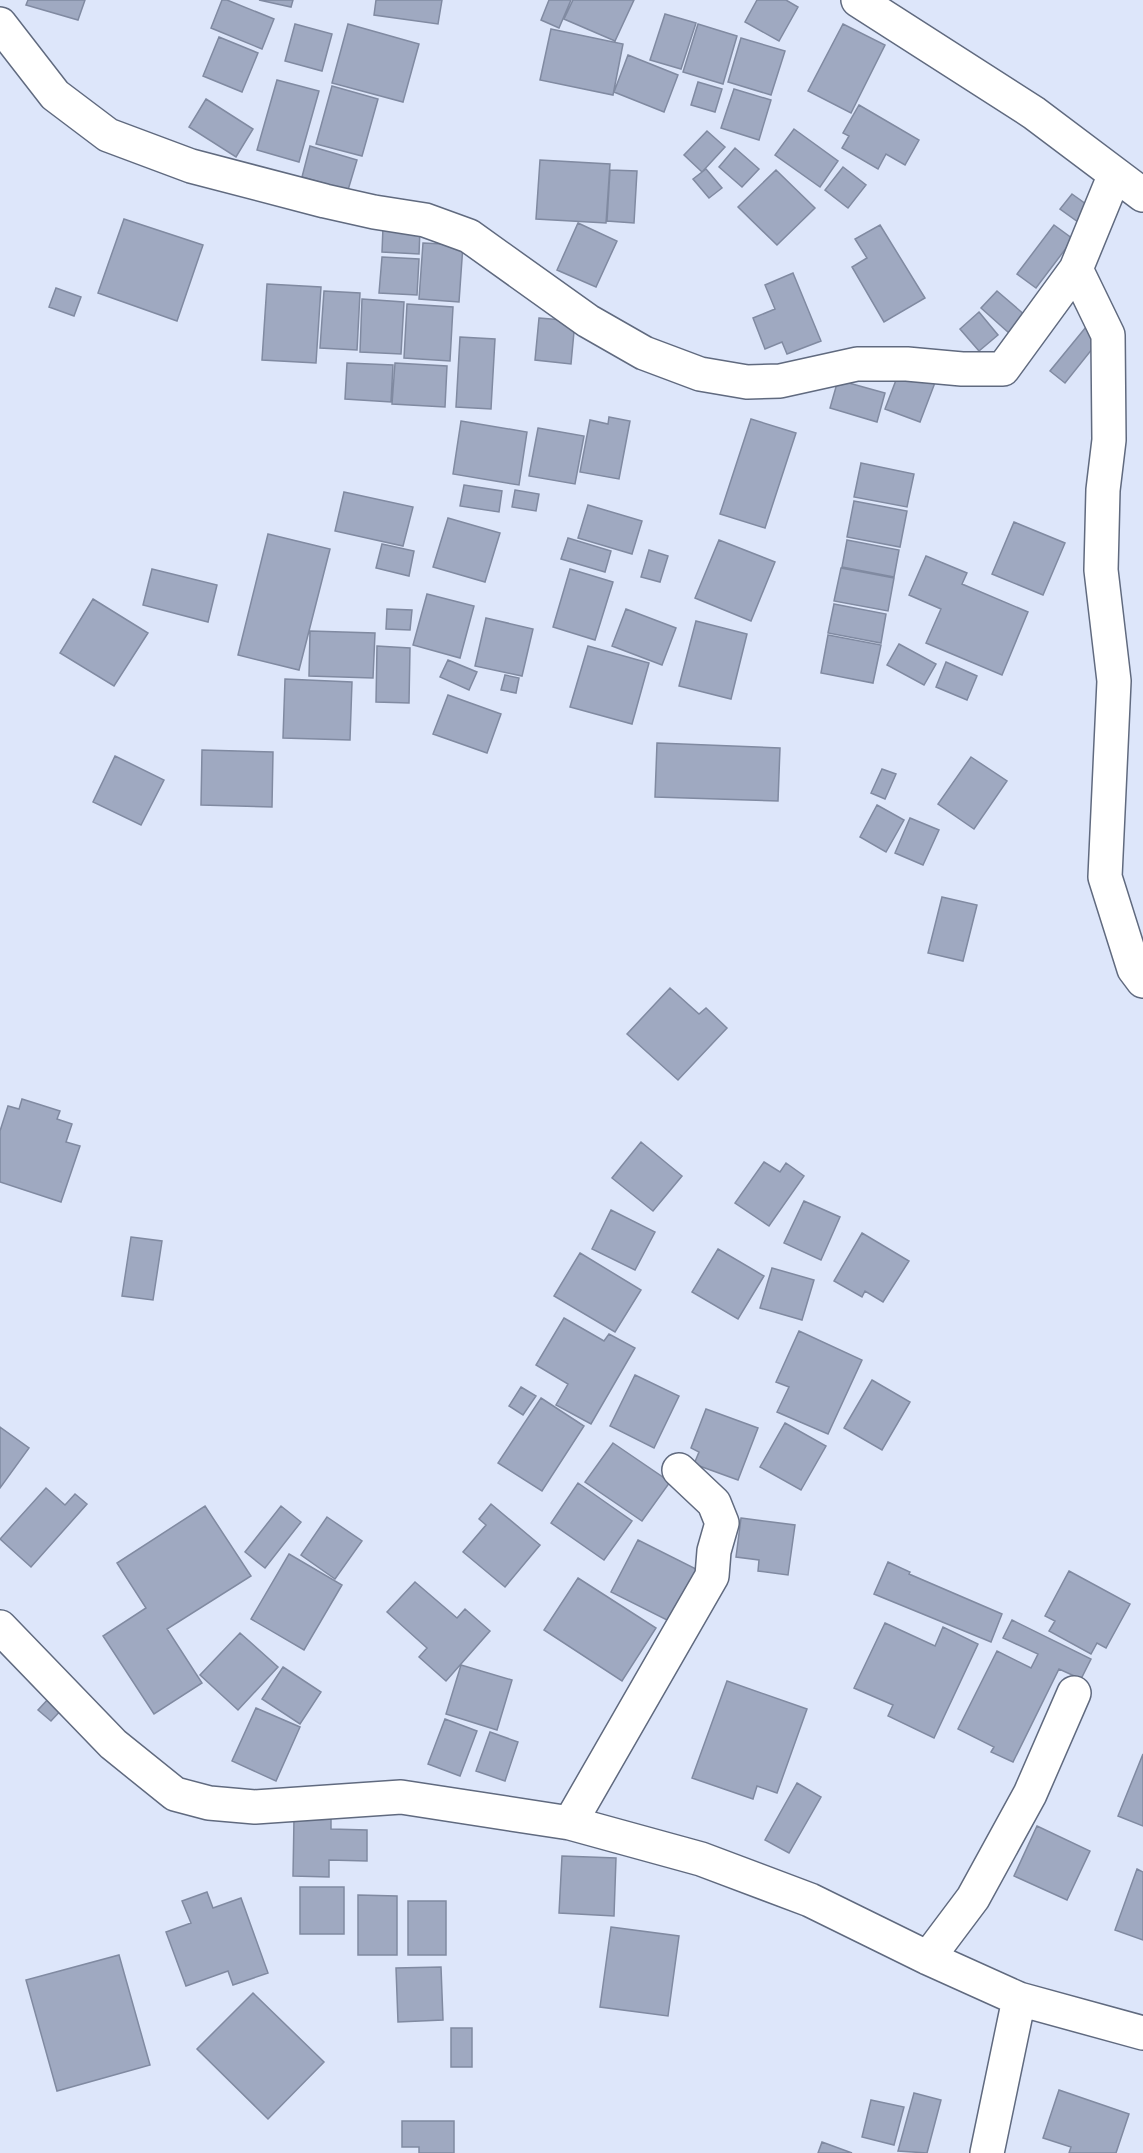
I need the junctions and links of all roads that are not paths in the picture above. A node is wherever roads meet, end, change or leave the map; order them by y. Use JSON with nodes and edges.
{"nodes":[{"id":1,"x":858,"y":0,"type":"edge"},
{"id":2,"x":0,"y":24,"type":"edge"},
{"id":3,"x":1115,"y":174,"type":"junction"},
{"id":4,"x":1143,"y":195,"type":"edge"},
{"id":5,"x":1076,"y":268,"type":"junction"},
{"id":6,"x":1143,"y":981,"type":"edge"},
{"id":7,"x":679,"y":1470,"type":"dead end"},
{"id":8,"x":0,"y":1627,"type":"edge"},
{"id":9,"x":1074,"y":1693,"type":"dead end"},
{"id":10,"x":570,"y":1822,"type":"junction"},
{"id":11,"x":928,"y":1958,"type":"junction"},
{"id":12,"x":1019,"y":1999,"type":"junction"},
{"id":13,"x":1143,"y":2033,"type":"edge"},
{"id":14,"x":987,"y":2153,"type":"edge"}],
"edges":[{"from":1,"to":3,"type":"street"},
{"from":2,"to":5,"type":"street"},
{"from":3,"to":4,"type":"street"},
{"from":3,"to":5,"type":"street"},
{"from":5,"to":6,"type":"street"},
{"from":7,"to":10,"type":"street"},
{"from":8,"to":10,"type":"street"},
{"from":9,"to":11,"type":"street"},
{"from":10,"to":11,"type":"street"},
{"from":11,"to":12,"type":"street"},
{"from":12,"to":13,"type":"street"},
{"from":12,"to":14,"type":"street"}]}
